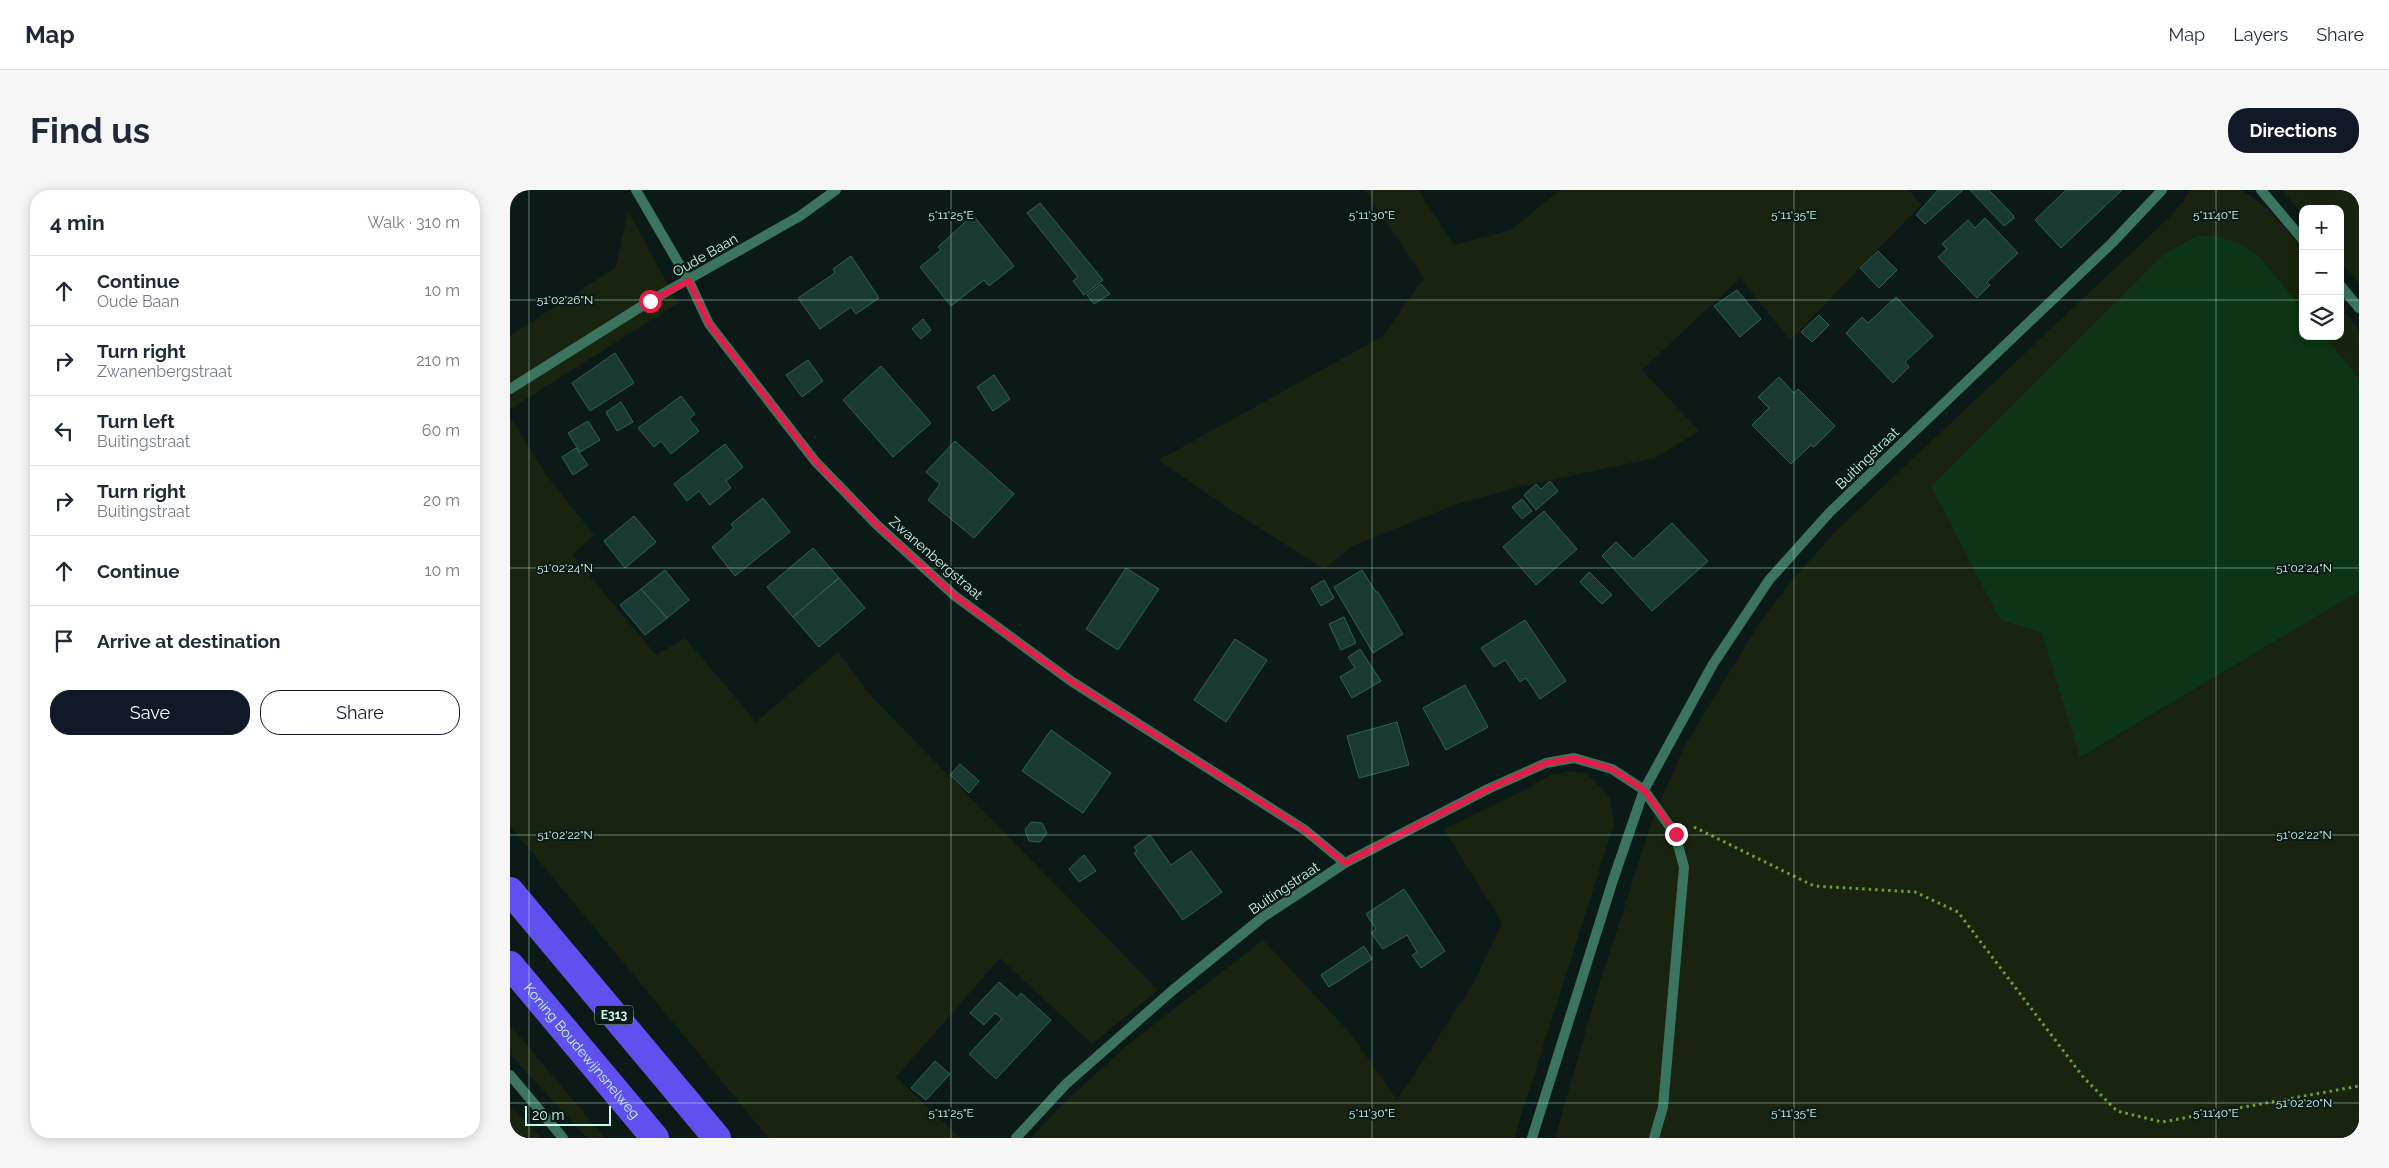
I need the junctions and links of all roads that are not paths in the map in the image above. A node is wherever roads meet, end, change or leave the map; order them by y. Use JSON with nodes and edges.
{"nodes":[{"id":1,"x":636,"y":190,"type":"edge"},
{"id":2,"x":836,"y":190,"type":"edge"},
{"id":3,"x":2162,"y":190,"type":"edge"},
{"id":4,"x":2261,"y":190,"type":"edge"},
{"id":5,"x":2299,"y":235,"type":"edge"},
{"id":6,"x":689,"y":281,"type":"junction"},
{"id":7,"x":2344,"y":290,"type":"edge"},
{"id":8,"x":2359,"y":308,"type":"edge"},
{"id":9,"x":510,"y":389,"type":"edge"},
{"id":10,"x":1644,"y":790,"type":"junction"},
{"id":11,"x":1345,"y":863,"type":"junction"},
{"id":12,"x":510,"y":891,"type":"edge"},
{"id":13,"x":510,"y":965,"type":"edge"},
{"id":14,"x":510,"y":1075,"type":"edge"},
{"id":15,"x":563,"y":1138,"type":"edge"},
{"id":16,"x":655,"y":1138,"type":"edge"},
{"id":17,"x":717,"y":1138,"type":"edge"},
{"id":18,"x":1016,"y":1138,"type":"edge"},
{"id":19,"x":1532,"y":1138,"type":"edge"},
{"id":20,"x":1654,"y":1138,"type":"edge"}],
"edges":[{"from":1,"to":6,"type":"street","name":"Zwanenbergstraat"},
{"from":2,"to":6,"type":"street","name":"Oude Baan"},
{"from":3,"to":10,"type":"street","name":"Buitingstraat"},
{"from":4,"to":5,"type":"street"},
{"from":6,"to":9,"type":"street","name":"Oude Baan"},
{"from":6,"to":11,"type":"street","name":"Zwanenbergstraat"},
{"from":7,"to":8,"type":"street"},
{"from":10,"to":11,"type":"street","name":"Buitingstraat"},
{"from":10,"to":19,"type":"street","name":"Buitingstraat"},
{"from":10,"to":20,"type":"street"},
{"from":11,"to":18,"type":"street","name":"Buitingstraat"},
{"from":12,"to":17,"type":"highway","number":"E313"},
{"from":13,"to":16,"type":"highway","name":"Koning Boudewijnsnelweg"},
{"from":14,"to":15,"type":"street"}]}
